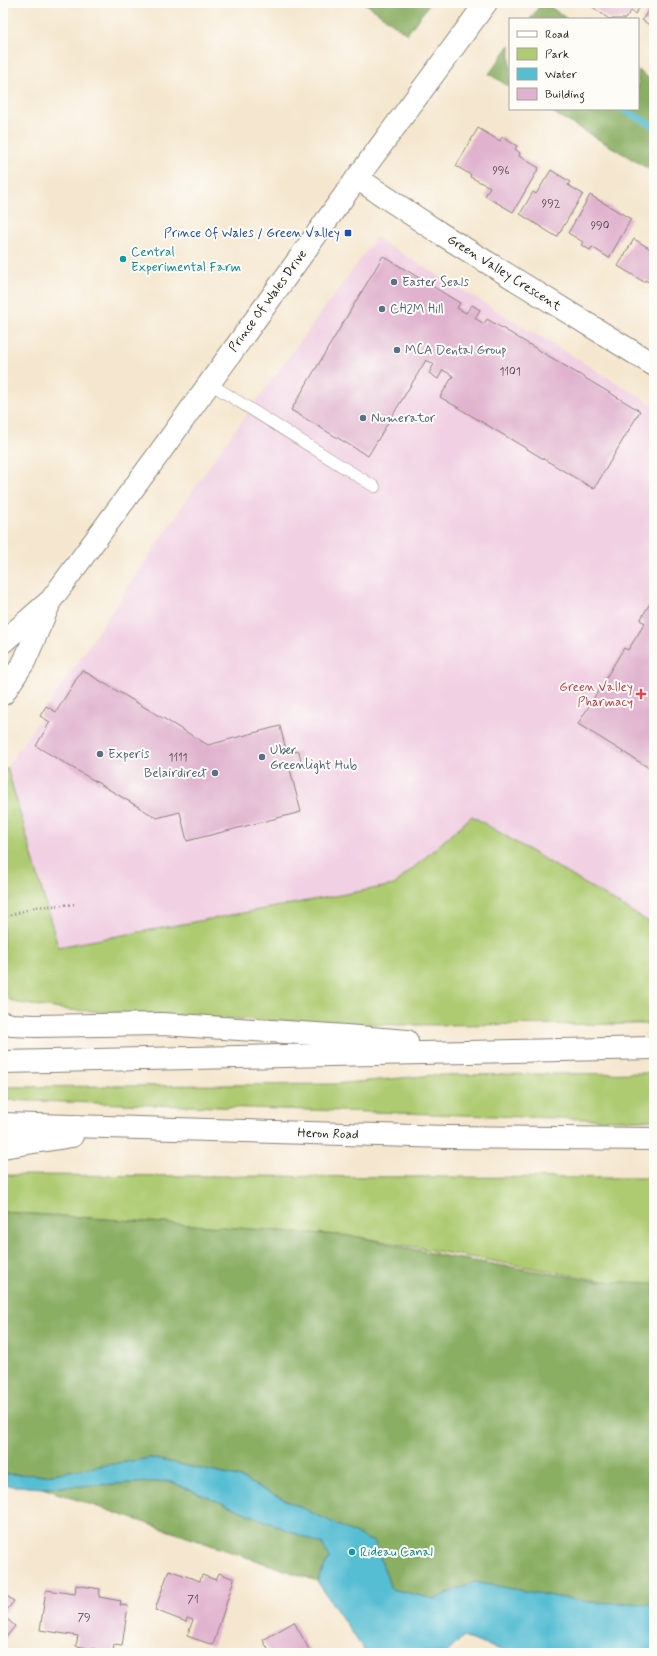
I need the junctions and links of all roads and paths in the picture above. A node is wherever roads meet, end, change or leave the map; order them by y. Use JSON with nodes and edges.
{"nodes":[{"id":1,"x":486,"y":3,"type":"edge"},
{"id":2,"x":357,"y":178,"type":"junction"},
{"id":3,"x":654,"y":365,"type":"edge"},
{"id":4,"x":209,"y":383,"type":"junction"},
{"id":5,"x":375,"y":487,"type":"dead end"},
{"id":6,"x":50,"y":600,"type":"junction"},
{"id":7,"x":3,"y":642,"type":"edge"},
{"id":8,"x":3,"y":694,"type":"edge"},
{"id":9,"x":78,"y":904,"type":"dead end"},
{"id":10,"x":3,"y":918,"type":"edge"},
{"id":11,"x":3,"y":1023,"type":"edge"},
{"id":12,"x":654,"y":1048,"type":"edge"},
{"id":13,"x":518,"y":1051,"type":"junction"},
{"id":14,"x":3,"y":1062,"type":"edge"},
{"id":15,"x":3,"y":1124,"type":"edge"},
{"id":16,"x":120,"y":1128,"type":"junction"},
{"id":17,"x":654,"y":1139,"type":"edge"},
{"id":18,"x":3,"y":1147,"type":"edge"}],
"edges":[{"from":1,"to":2,"type":"main road","name":"Prince Of Wales Drive"},
{"from":2,"to":3,"type":"main road","name":"Green Valley Crescent"},
{"from":2,"to":4,"type":"main road","name":"Prince Of Wales Drive"},
{"from":4,"to":5,"type":"lane"},
{"from":4,"to":6,"type":"main road","name":"Prince Of Wales Drive"},
{"from":6,"to":7,"type":"main road","name":"Prince Of Wales Drive"},
{"from":6,"to":8,"type":"main road","name":"Prince Of Wales Drive"},
{"from":9,"to":10,"type":"path"},
{"from":11,"to":13,"type":"main road"},
{"from":12,"to":13,"type":"main road"},
{"from":13,"to":14,"type":"main road"},
{"from":15,"to":16,"type":"main road","name":"Heron Road"},
{"from":16,"to":17,"type":"main road","name":"Heron Road"},
{"from":16,"to":18,"type":"main road"}]}
